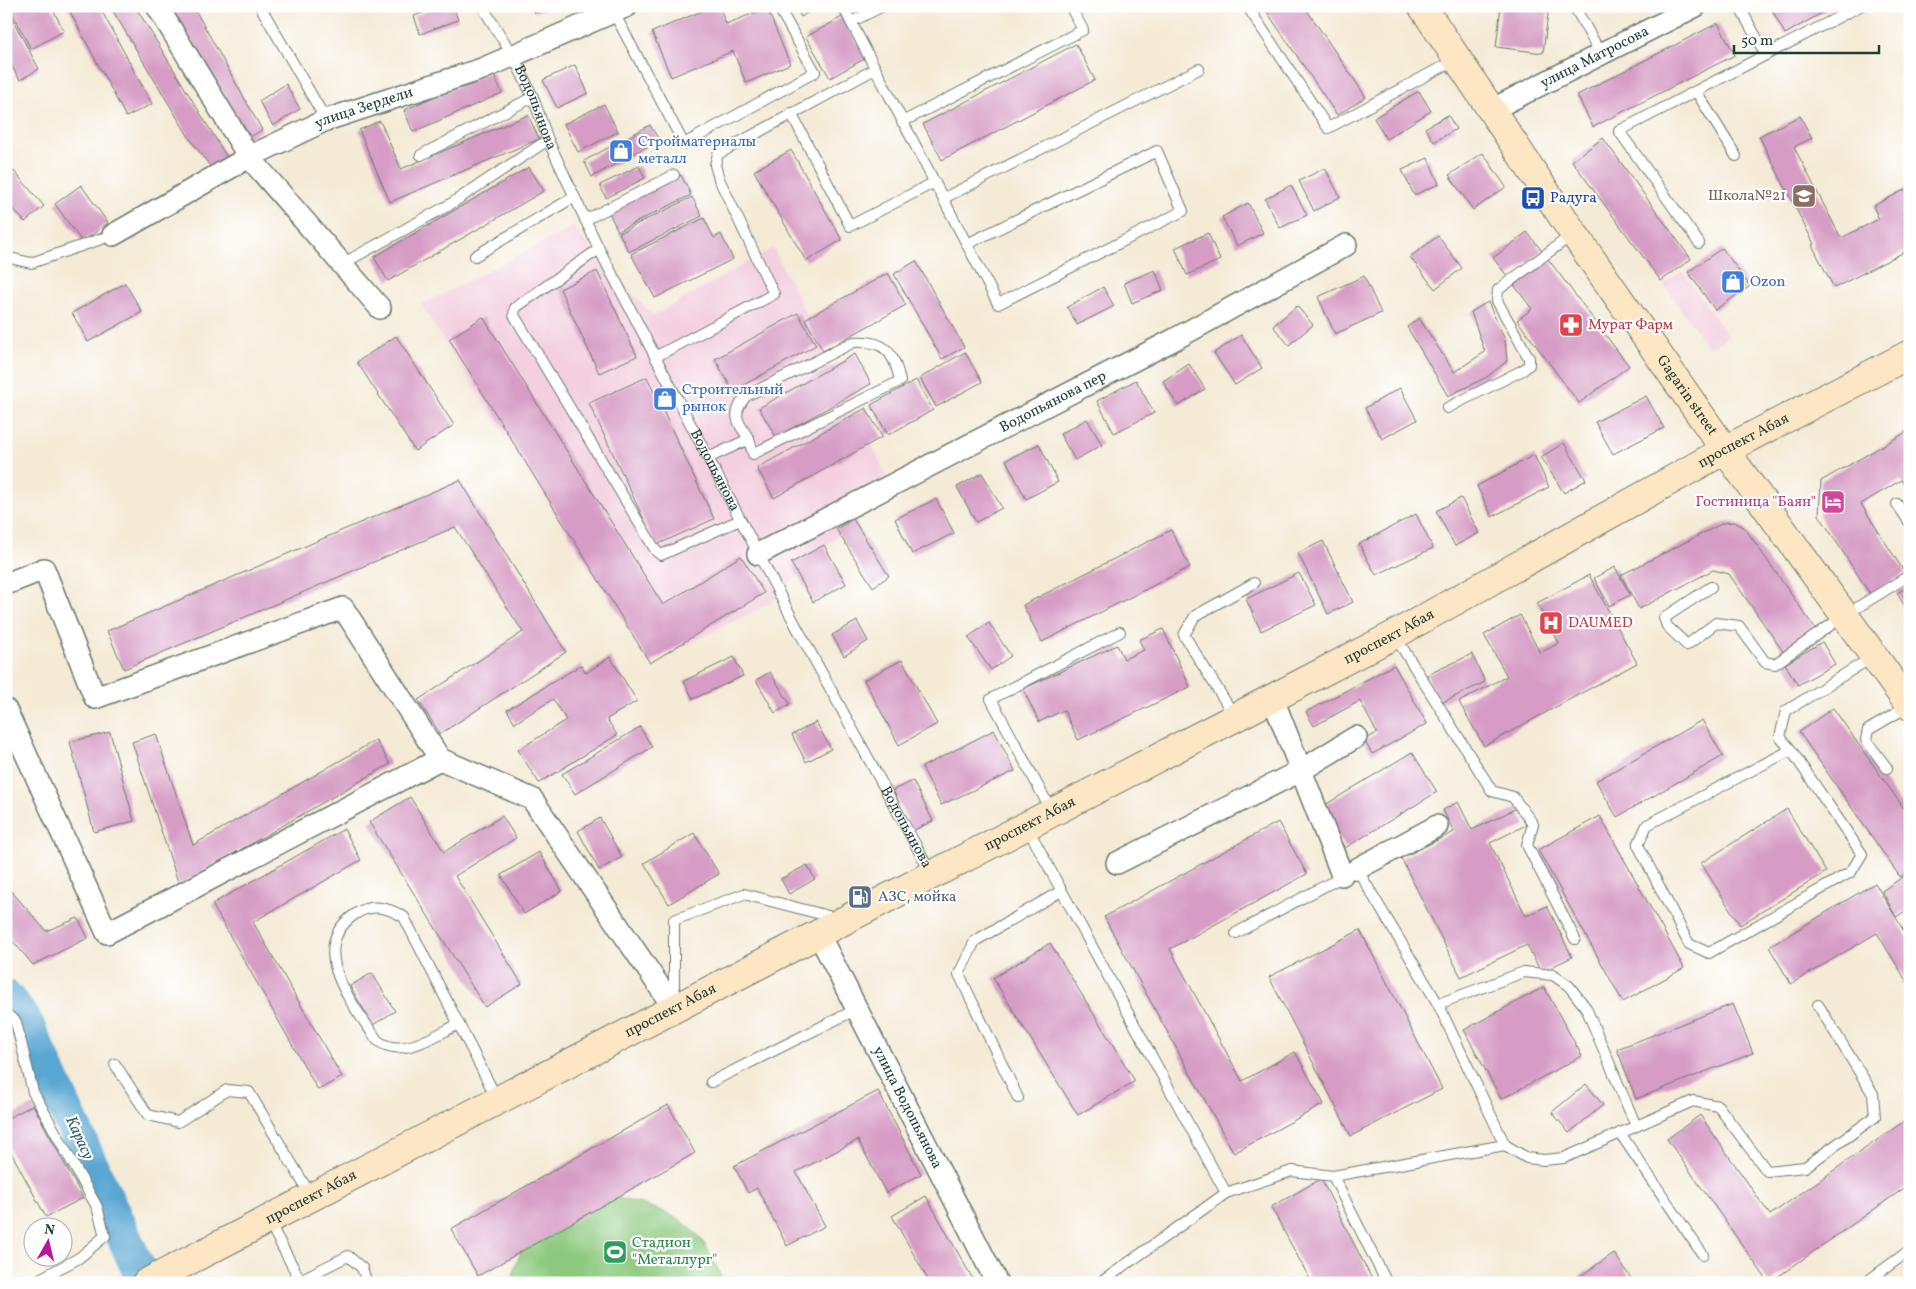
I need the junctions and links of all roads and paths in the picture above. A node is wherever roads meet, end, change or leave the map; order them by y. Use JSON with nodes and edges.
{"nodes":[{"id":1,"x":157,"y":6,"type":"edge"},
{"id":2,"x":260,"y":6,"type":"edge"},
{"id":3,"x":482,"y":6,"type":"edge"},
{"id":4,"x":778,"y":6,"type":"edge"},
{"id":5,"x":843,"y":6,"type":"edge"},
{"id":6,"x":883,"y":6,"type":"edge"},
{"id":7,"x":1070,"y":6,"type":"edge"},
{"id":8,"x":1248,"y":6,"type":"edge"},
{"id":9,"x":1422,"y":6,"type":"edge"},
{"id":10,"x":1574,"y":6,"type":"edge"},
{"id":11,"x":1696,"y":6,"type":"edge"},
{"id":12,"x":1739,"y":6,"type":"edge"},
{"id":13,"x":1860,"y":6,"type":"edge"},
{"id":14,"x":621,"y":10,"type":"edge"},
{"id":15,"x":851,"y":22,"type":"junction"},
{"id":16,"x":1602,"y":54,"type":"junction"},
{"id":17,"x":1766,"y":55,"type":"junction"},
{"id":18,"x":513,"y":56,"type":"junction"},
{"id":19,"x":1458,"y":59,"type":"junction"},
{"id":20,"x":875,"y":69,"type":"junction"},
{"id":21,"x":1200,"y":69,"type":"dead end"},
{"id":22,"x":1696,"y":91,"type":"junction"},
{"id":23,"x":532,"y":97,"type":"junction"},
{"id":24,"x":1492,"y":109,"type":"junction"},
{"id":25,"x":791,"y":113,"type":"junction"},
{"id":26,"x":326,"y":120,"type":"junction"},
{"id":27,"x":902,"y":122,"type":"junction"},
{"id":28,"x":548,"y":140,"type":"junction"},
{"id":29,"x":420,"y":155,"type":"dead end"},
{"id":30,"x":1736,"y":156,"type":"dead end"},
{"id":31,"x":249,"y":157,"type":"junction"},
{"id":32,"x":674,"y":175,"type":"dead end"},
{"id":33,"x":935,"y":182,"type":"junction"},
{"id":34,"x":574,"y":197,"type":"junction"},
{"id":35,"x":944,"y":198,"type":"junction"},
{"id":36,"x":584,"y":220,"type":"junction"},
{"id":37,"x":1574,"y":234,"type":"junction"},
{"id":38,"x":113,"y":235,"type":"joint"},
{"id":39,"x":1699,"y":243,"type":"dead end"},
{"id":40,"x":967,"y":244,"type":"junction"},
{"id":41,"x":1346,"y":245,"type":"dead end"},
{"id":42,"x":599,"y":249,"type":"junction"},
{"id":43,"x":475,"y":256,"type":"dead end"},
{"id":44,"x":6,"y":257,"type":"edge"},
{"id":45,"x":342,"y":264,"type":"junction"},
{"id":46,"x":380,"y":308,"type":"dead end"},
{"id":47,"x":655,"y":357,"type":"junction"},
{"id":48,"x":1908,"y":359,"type":"edge"},
{"id":49,"x":1447,"y":408,"type":"dead end"},
{"id":50,"x":749,"y":439,"type":"junction"},
{"id":51,"x":1725,"y":450,"type":"junction"},
{"id":52,"x":708,"y":458,"type":"junction"},
{"id":53,"x":1897,"y":504,"type":"dead end"},
{"id":54,"x":740,"y":520,"type":"junction"},
{"id":55,"x":1910,"y":523,"type":"edge"},
{"id":56,"x":758,"y":554,"type":"junction"},
{"id":57,"x":1910,"y":575,"type":"edge"},
{"id":58,"x":1254,"y":583,"type":"dead end"},
{"id":59,"x":6,"y":584,"type":"edge"},
{"id":60,"x":1711,"y":587,"type":"dead end"},
{"id":61,"x":1845,"y":615,"type":"junction"},
{"id":62,"x":1120,"y":632,"type":"dead end"},
{"id":63,"x":1394,"y":636,"type":"junction"},
{"id":64,"x":1874,"y":656,"type":"junction"},
{"id":65,"x":1273,"y":699,"type":"junction"},
{"id":66,"x":1910,"y":705,"type":"edge"},
{"id":67,"x":6,"y":710,"type":"edge"},
{"id":68,"x":1235,"y":718,"type":"junction"},
{"id":69,"x":1356,"y":737,"type":"dead end"},
{"id":70,"x":1791,"y":750,"type":"junction"},
{"id":71,"x":440,"y":759,"type":"junction"},
{"id":72,"x":1887,"y":768,"type":"dead end"},
{"id":73,"x":1300,"y":771,"type":"junction"},
{"id":74,"x":1053,"y":813,"type":"junction"},
{"id":75,"x":1436,"y":826,"type":"dead end"},
{"id":76,"x":1026,"y":827,"type":"junction"},
{"id":77,"x":1117,"y":863,"type":"dead end"},
{"id":78,"x":1350,"y":872,"type":"junction"},
{"id":79,"x":933,"y":876,"type":"junction"},
{"id":80,"x":1061,"y":891,"type":"junction"},
{"id":81,"x":844,"y":920,"type":"junction"},
{"id":82,"x":1236,"y":932,"type":"dead end"},
{"id":83,"x":818,"y":933,"type":"junction"},
{"id":84,"x":1575,"y":939,"type":"dead end"},
{"id":85,"x":1438,"y":1004,"type":"junction"},
{"id":86,"x":1818,"y":1004,"type":"dead end"},
{"id":87,"x":674,"y":1008,"type":"junction"},
{"id":88,"x":857,"y":1009,"type":"junction"},
{"id":89,"x":6,"y":1014,"type":"edge"},
{"id":90,"x":459,"y":1024,"type":"junction"},
{"id":91,"x":115,"y":1064,"type":"dead end"},
{"id":92,"x":711,"y":1082,"type":"dead end"},
{"id":93,"x":1018,"y":1098,"type":"dead end"},
{"id":94,"x":497,"y":1100,"type":"junction"},
{"id":95,"x":1636,"y":1126,"type":"junction"},
{"id":96,"x":1620,"y":1133,"type":"junction"},
{"id":97,"x":1504,"y":1145,"type":"junction"},
{"id":98,"x":1333,"y":1176,"type":"junction"},
{"id":99,"x":1226,"y":1193,"type":"junction"},
{"id":100,"x":311,"y":1197,"type":"junction"},
{"id":101,"x":268,"y":1220,"type":"junction"},
{"id":102,"x":1910,"y":1250,"type":"edge"},
{"id":103,"x":1703,"y":1256,"type":"dead end"},
{"id":104,"x":297,"y":1282,"type":"edge"},
{"id":105,"x":32,"y":1283,"type":"edge"},
{"id":106,"x":146,"y":1283,"type":"edge"},
{"id":107,"x":367,"y":1283,"type":"edge"},
{"id":108,"x":997,"y":1283,"type":"edge"},
{"id":109,"x":1100,"y":1283,"type":"edge"},
{"id":110,"x":1387,"y":1283,"type":"edge"},
{"id":111,"x":1865,"y":1283,"type":"edge"}],
"edges":[{"from":1,"to":31,"type":"street"},
{"from":2,"to":26,"type":"lane"},
{"from":3,"to":18,"type":"lane","name":"Водопьянова"},
{"from":4,"to":14,"type":"lane"},
{"from":5,"to":15,"type":"lane"},
{"from":6,"to":15,"type":"lane"},
{"from":7,"to":27,"type":"lane"},
{"from":8,"to":19,"type":"lane"},
{"from":9,"to":19,"type":"main road","name":"Gagarin street"},
{"from":10,"to":16,"type":"lane"},
{"from":11,"to":16,"type":"street","name":"улица Матросова"},
{"from":12,"to":17,"type":"lane"},
{"from":13,"to":17,"type":"lane"},
{"from":14,"to":18,"type":"street","name":"улица Зердели"},
{"from":15,"to":20,"type":"lane"},
{"from":16,"to":24,"type":"street","name":"улица Матросова"},
{"from":17,"to":22,"type":"lane"},
{"from":18,"to":23,"type":"lane","name":"Водопьянова"},
{"from":18,"to":26,"type":"street","name":"улица Зердели"},
{"from":19,"to":24,"type":"main road","name":"Gagarin street"},
{"from":20,"to":25,"type":"lane"},
{"from":20,"to":27,"type":"lane"},
{"from":21,"to":35,"type":"lane"},
{"from":22,"to":30,"type":"lane"},
{"from":22,"to":39,"type":"lane"},
{"from":23,"to":28,"type":"lane","name":"Водопьянова"},
{"from":23,"to":29,"type":"lane"},
{"from":24,"to":37,"type":"main road","name":"Gagarin street"},
{"from":25,"to":33,"type":"lane"},
{"from":25,"to":47,"type":"lane"},
{"from":26,"to":31,"type":"street","name":"улица Зердели"},
{"from":27,"to":33,"type":"lane"},
{"from":28,"to":34,"type":"lane","name":"Водопьянова"},
{"from":28,"to":45,"type":"lane"},
{"from":31,"to":38,"type":"street","name":"улица Зердели"},
{"from":31,"to":45,"type":"street"},
{"from":32,"to":36,"type":"lane"},
{"from":33,"to":35,"type":"lane"},
{"from":34,"to":36,"type":"lane","name":"Водопьянова"},
{"from":34,"to":43,"type":"lane"},
{"from":35,"to":40,"type":"lane"},
{"from":36,"to":42,"type":"lane","name":"Водопьянова"},
{"from":37,"to":49,"type":"lane"},
{"from":37,"to":51,"type":"main road","name":"Gagarin street"},
{"from":38,"to":44,"type":"lane"},
{"from":40,"to":40,"type":"lane"},
{"from":41,"to":56,"type":"street","name":"Водопьянова пер"},
{"from":42,"to":47,"type":"lane","name":"Водопьянова"},
{"from":42,"to":54,"type":"lane"},
{"from":45,"to":46,"type":"street"},
{"from":47,"to":52,"type":"lane","name":"Водопьянова"},
{"from":48,"to":51,"type":"main road","name":"проспект Абая"},
{"from":50,"to":50,"type":"lane"},
{"from":50,"to":52,"type":"lane"},
{"from":51,"to":61,"type":"main road","name":"Gagarin street"},
{"from":51,"to":63,"type":"main road","name":"проспект Абая"},
{"from":52,"to":54,"type":"lane","name":"Водопьянова"},
{"from":53,"to":55,"type":"lane"},
{"from":54,"to":56,"type":"lane","name":"Водопьянова"},
{"from":56,"to":79,"type":"lane","name":"Водопьянова"},
{"from":57,"to":61,"type":"lane"},
{"from":58,"to":68,"type":"lane"},
{"from":59,"to":71,"type":"street"},
{"from":60,"to":61,"type":"lane"},
{"from":61,"to":64,"type":"main road","name":"Gagarin street"},
{"from":62,"to":74,"type":"lane"},
{"from":63,"to":65,"type":"main road","name":"проспект Абая"},
{"from":63,"to":84,"type":"lane"},
{"from":64,"to":66,"type":"main road","name":"Gagarin street"},
{"from":64,"to":70,"type":"lane"},
{"from":65,"to":68,"type":"main road","name":"проспект Абая"},
{"from":65,"to":73,"type":"street"},
{"from":66,"to":72,"type":"lane"},
{"from":67,"to":71,"type":"street"},
{"from":68,"to":74,"type":"main road","name":"проспект Абая"},
{"from":69,"to":73,"type":"street"},
{"from":70,"to":70,"type":"lane"},
{"from":71,"to":87,"type":"street"},
{"from":73,"to":77,"type":"street"},
{"from":73,"to":78,"type":"street"},
{"from":74,"to":76,"type":"main road","name":"проспект Абая"},
{"from":75,"to":78,"type":"street"},
{"from":76,"to":79,"type":"main road","name":"проспект Абая"},
{"from":76,"to":80,"type":"lane"},
{"from":78,"to":82,"type":"lane"},
{"from":78,"to":85,"type":"lane"},
{"from":79,"to":81,"type":"main road","name":"проспект Абая"},
{"from":80,"to":93,"type":"lane"},
{"from":80,"to":99,"type":"lane"},
{"from":81,"to":83,"type":"main road","name":"проспект Абая"},
{"from":81,"to":87,"type":"lane"},
{"from":83,"to":87,"type":"main road","name":"проспект Абая"},
{"from":83,"to":88,"type":"street","name":"улица Водопьянова"},
{"from":85,"to":95,"type":"lane"},
{"from":85,"to":97,"type":"lane"},
{"from":86,"to":95,"type":"lane"},
{"from":87,"to":94,"type":"main road","name":"проспект Абая"},
{"from":88,"to":92,"type":"lane"},
{"from":88,"to":108,"type":"street","name":"улица Водопьянова"},
{"from":89,"to":105,"type":"lane"},
{"from":90,"to":90,"type":"lane"},
{"from":90,"to":94,"type":"lane"},
{"from":91,"to":100,"type":"lane"},
{"from":94,"to":100,"type":"main road","name":"проспект Абая"},
{"from":95,"to":96,"type":"lane"},
{"from":96,"to":97,"type":"lane"},
{"from":96,"to":103,"type":"lane"},
{"from":97,"to":98,"type":"lane"},
{"from":98,"to":99,"type":"lane"},
{"from":98,"to":110,"type":"lane"},
{"from":99,"to":109,"type":"lane"},
{"from":100,"to":101,"type":"main road","name":"проспект Абая"},
{"from":101,"to":104,"type":"lane"},
{"from":101,"to":106,"type":"main road","name":"проспект Абая"},
{"from":102,"to":111,"type":"lane"},
{"from":104,"to":107,"type":"lane"}]}
